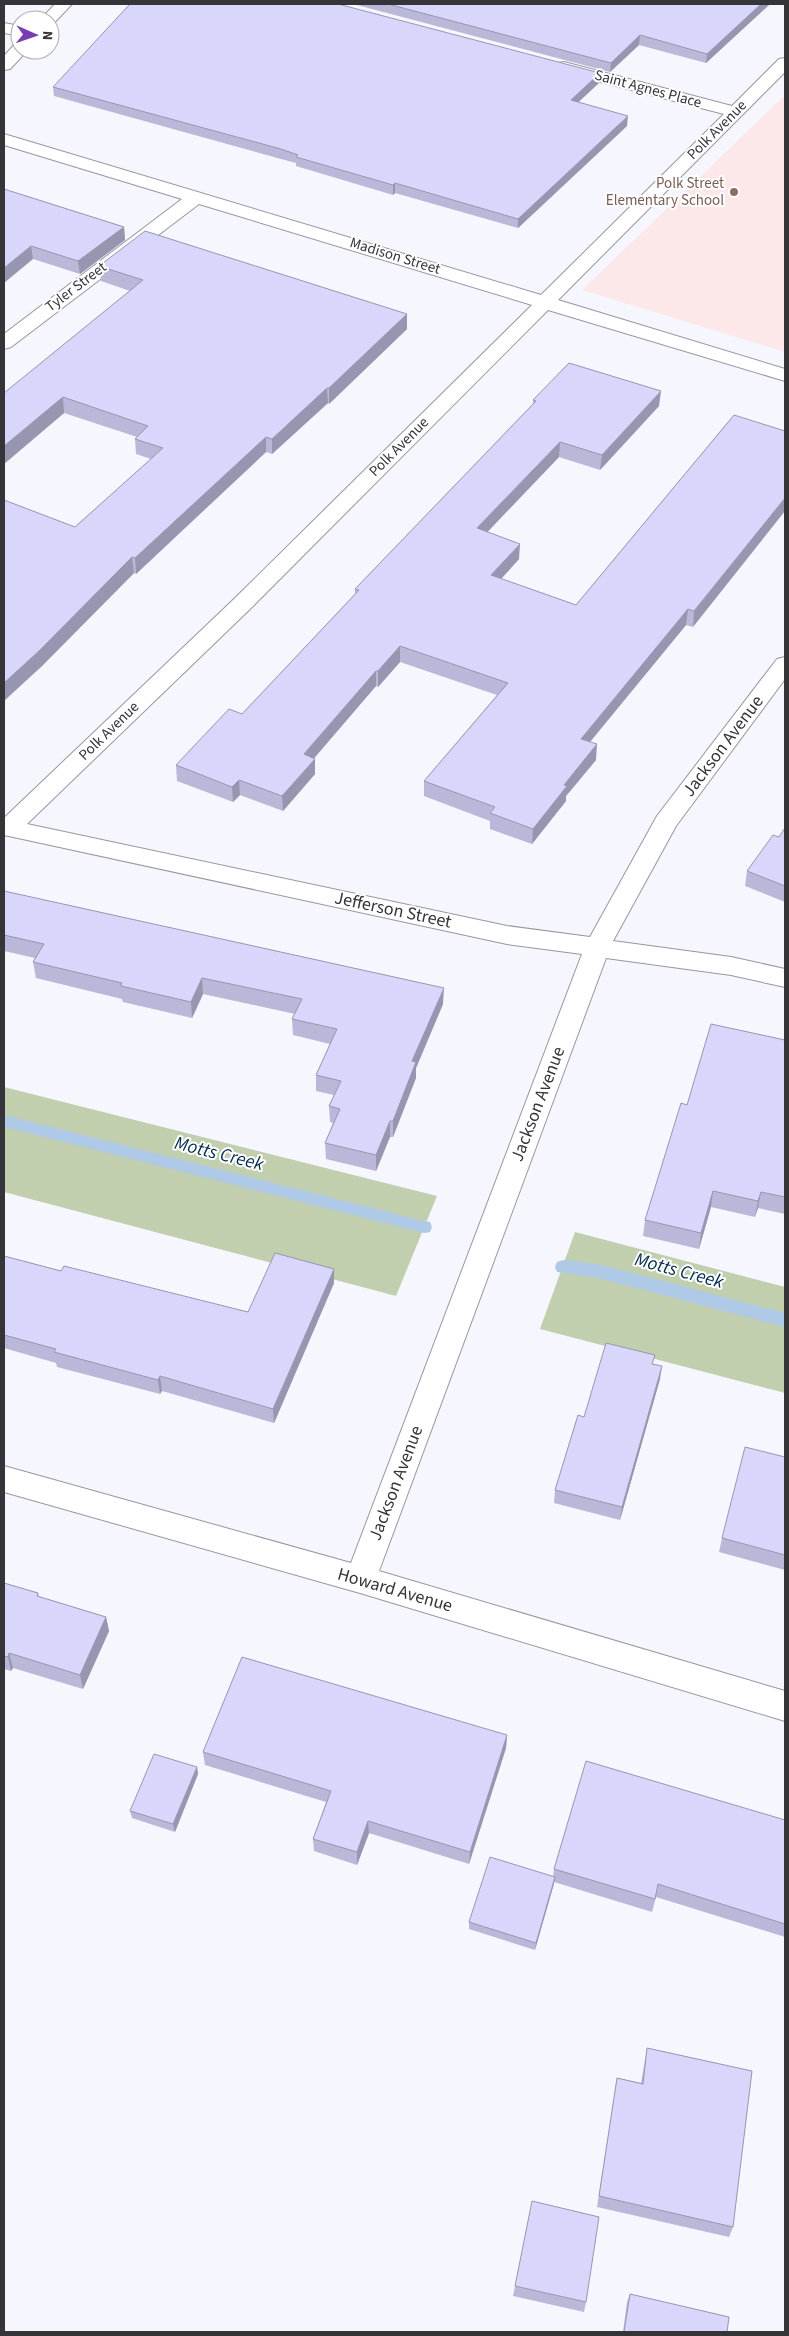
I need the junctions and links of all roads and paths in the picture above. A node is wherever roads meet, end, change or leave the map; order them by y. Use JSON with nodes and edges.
{"nodes":[{"id":1,"x":785,"y":63,"type":"edge"},
{"id":2,"x":552,"y":64,"type":"edge"},
{"id":3,"x":735,"y":112,"type":"junction"},
{"id":4,"x":4,"y":139,"type":"edge"},
{"id":5,"x":198,"y":196,"type":"junction"},
{"id":6,"x":544,"y":302,"type":"junction"},
{"id":7,"x":4,"y":343,"type":"edge"},
{"id":8,"x":785,"y":375,"type":"edge"},
{"id":9,"x":785,"y":664,"type":"edge"},
{"id":10,"x":6,"y":827,"type":"edge"},
{"id":11,"x":597,"y":947,"type":"junction"},
{"id":12,"x":785,"y":978,"type":"edge"},
{"id":13,"x":4,"y":1479,"type":"edge"},
{"id":14,"x":360,"y":1579,"type":"junction"},
{"id":15,"x":785,"y":1706,"type":"edge"}],
"edges":[{"from":1,"to":3,"type":"street","name":"Polk Avenue"},
{"from":2,"to":3,"type":"street","name":"Saint Agnes Place"},
{"from":3,"to":6,"type":"street","name":"Polk Avenue"},
{"from":4,"to":5,"type":"street","name":"Madison Street"},
{"from":5,"to":6,"type":"street","name":"Madison Street"},
{"from":5,"to":7,"type":"street","name":"Tyler Street"},
{"from":6,"to":8,"type":"street","name":"Madison Street"},
{"from":6,"to":10,"type":"street","name":"Polk Avenue"},
{"from":9,"to":11,"type":"street","name":"Jackson Avenue"},
{"from":10,"to":11,"type":"street","name":"Jefferson Street"},
{"from":11,"to":12,"type":"street","name":"Jefferson Street"},
{"from":11,"to":14,"type":"street","name":"Jackson Avenue"},
{"from":13,"to":14,"type":"street","name":"Howard Avenue"},
{"from":14,"to":15,"type":"street","name":"Howard Avenue"}]}
